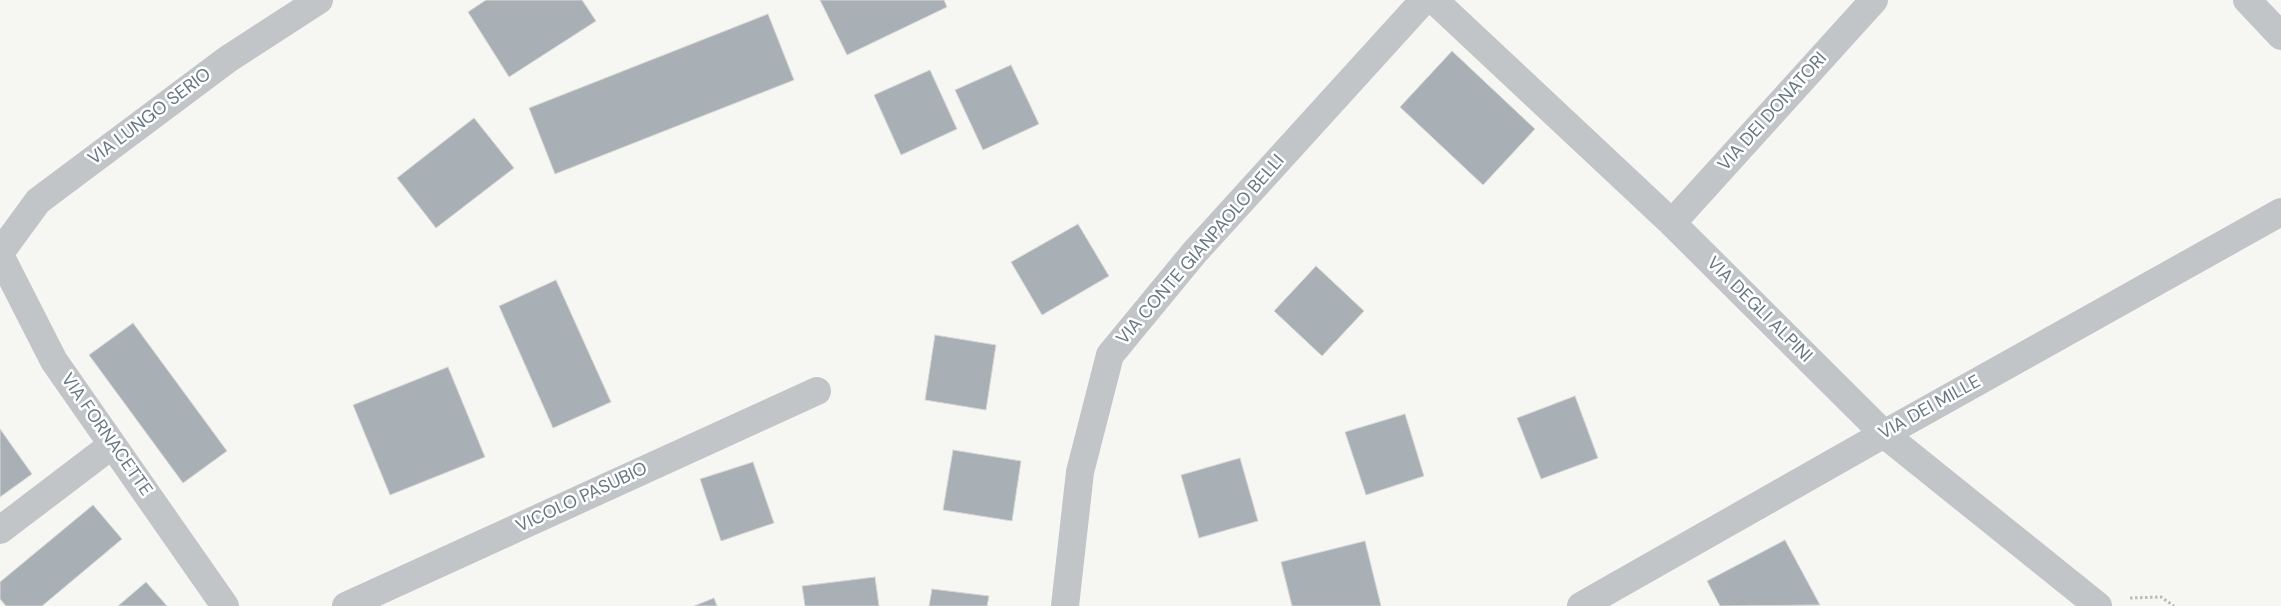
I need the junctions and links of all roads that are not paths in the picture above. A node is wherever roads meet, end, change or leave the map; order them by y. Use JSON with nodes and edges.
{"nodes":[{"id":1,"x":318,"y":0,"type":"edge"},
{"id":2,"x":1424,"y":0,"type":"edge"},
{"id":3,"x":1434,"y":0,"type":"edge"},
{"id":4,"x":1874,"y":0,"type":"edge"},
{"id":5,"x":2248,"y":0,"type":"edge"},
{"id":6,"x":2281,"y":36,"type":"edge"},
{"id":7,"x":2281,"y":212,"type":"edge"},
{"id":8,"x":1672,"y":224,"type":"junction"},
{"id":9,"x":0,"y":254,"type":"edge"},
{"id":10,"x":817,"y":391,"type":"dead end"},
{"id":11,"x":1884,"y":434,"type":"junction"},
{"id":12,"x":112,"y":445,"type":"junction"},
{"id":13,"x":0,"y":530,"type":"edge"},
{"id":14,"x":225,"y":606,"type":"edge"},
{"id":15,"x":346,"y":606,"type":"edge"},
{"id":16,"x":1066,"y":606,"type":"edge"},
{"id":17,"x":1581,"y":606,"type":"edge"},
{"id":18,"x":2098,"y":606,"type":"edge"}],
"edges":[{"from":1,"to":9,"type":"street","name":"VIA LUNGO SERIO"},
{"from":2,"to":16,"type":"street","name":"VIA CONTE GIANPAOLO BELLI"},
{"from":3,"to":8,"type":"street","name":"VIA DEGLI ALPINI"},
{"from":4,"to":8,"type":"street","name":"VIA DEI DONATORI"},
{"from":5,"to":6,"type":"street"},
{"from":7,"to":11,"type":"street","name":"VIA DEI MILLE"},
{"from":8,"to":11,"type":"street","name":"VIA DEGLI ALPINI"},
{"from":9,"to":12,"type":"street","name":"VIA FORNACETTE"},
{"from":10,"to":15,"type":"street","name":"VICOLO PASUBIO"},
{"from":11,"to":17,"type":"street","name":"VIA DEI MILLE"},
{"from":11,"to":18,"type":"street","name":"VIA DEGLI ALPINI"},
{"from":12,"to":13,"type":"street"},
{"from":12,"to":14,"type":"street","name":"VIA FORNACETTE"}]}
